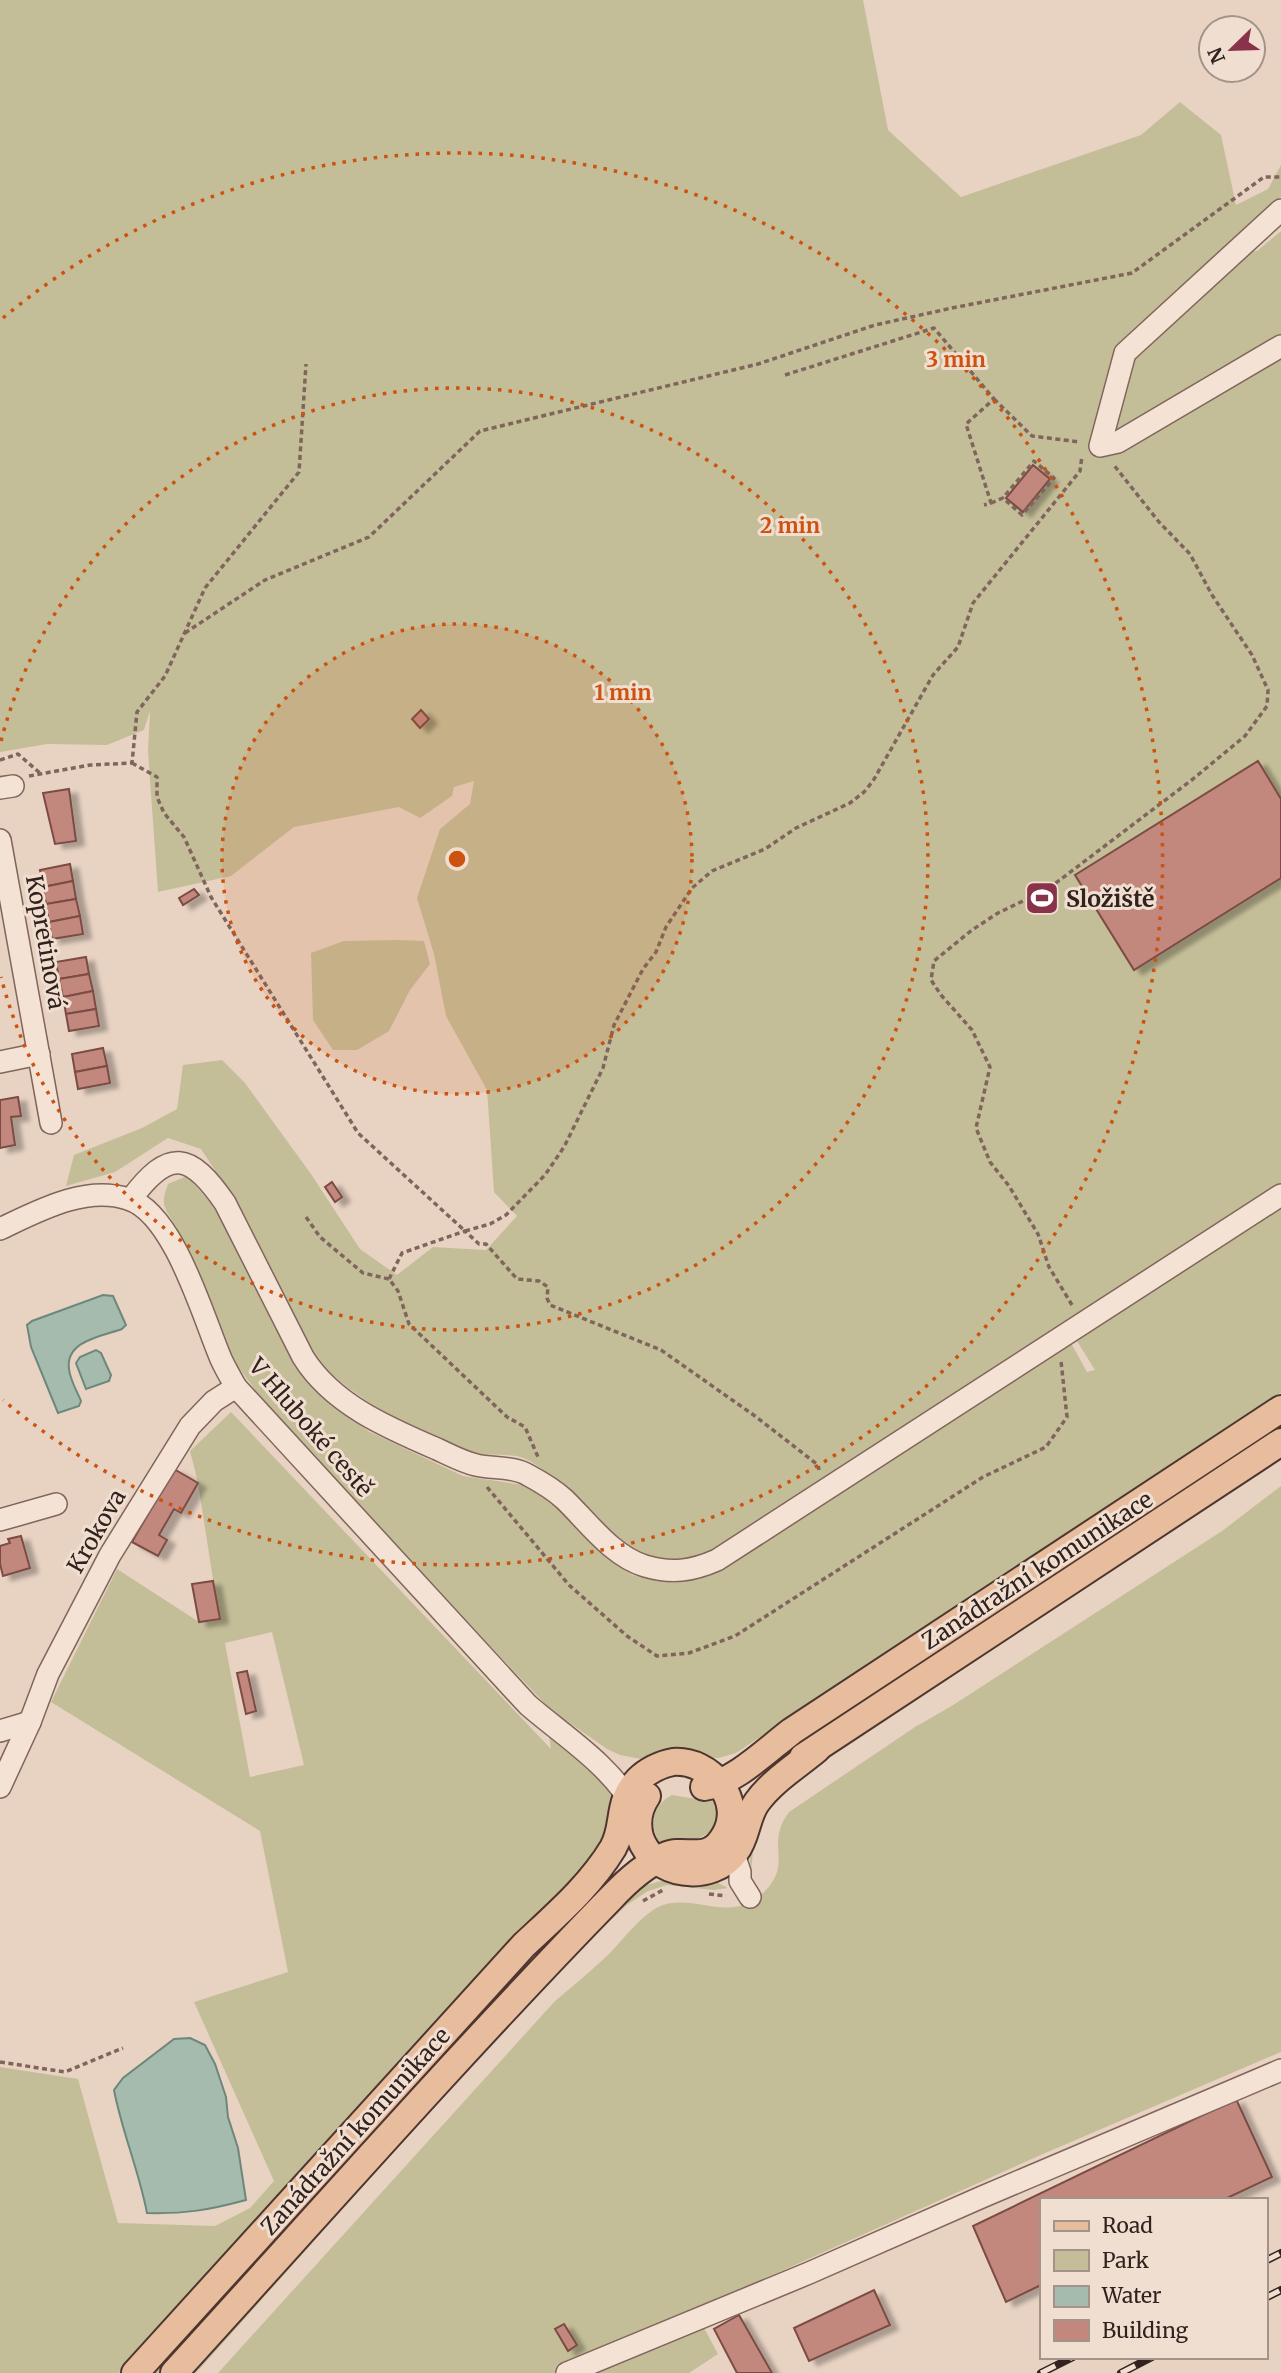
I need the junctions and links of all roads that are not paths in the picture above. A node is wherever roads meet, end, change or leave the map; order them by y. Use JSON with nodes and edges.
{"nodes":[{"id":1,"x":1281,"y":210,"type":"edge"},
{"id":2,"x":1281,"y":346,"type":"edge"},
{"id":3,"x":0,"y":840,"type":"edge"},
{"id":4,"x":39,"y":1055,"type":"junction"},
{"id":5,"x":0,"y":1062,"type":"edge"},
{"id":6,"x":51,"y":1123,"type":"dead end"},
{"id":7,"x":1281,"y":1195,"type":"edge"},
{"id":8,"x":131,"y":1199,"type":"junction"},
{"id":9,"x":0,"y":1229,"type":"edge"},
{"id":10,"x":236,"y":1387,"type":"junction"},
{"id":11,"x":1281,"y":1409,"type":"edge"},
{"id":12,"x":1281,"y":1442,"type":"edge"},
{"id":13,"x":56,"y":1504,"type":"dead end"},
{"id":14,"x":0,"y":1520,"type":"edge"},
{"id":15,"x":30,"y":1722,"type":"junction"},
{"id":16,"x":0,"y":1731,"type":"edge"},
{"id":17,"x":817,"y":1749,"type":"junction"},
{"id":18,"x":594,"y":1756,"type":"junction"},
{"id":19,"x":653,"y":1769,"type":"junction"},
{"id":20,"x":710,"y":1775,"type":"junction"},
{"id":21,"x":0,"y":1787,"type":"edge"},
{"id":22,"x":634,"y":1812,"type":"junction"},
{"id":23,"x":730,"y":1820,"type":"junction"},
{"id":24,"x":734,"y":1854,"type":"junction"},
{"id":25,"x":663,"y":1865,"type":"junction"},
{"id":26,"x":696,"y":1872,"type":"junction"},
{"id":27,"x":1281,"y":2070,"type":"edge"},
{"id":28,"x":135,"y":2373,"type":"edge"},
{"id":29,"x":174,"y":2373,"type":"edge"},
{"id":30,"x":567,"y":2373,"type":"edge"}],
"edges":[{"from":1,"to":2,"type":"street"},
{"from":3,"to":4,"type":"street","name":"Kopretinová"},
{"from":4,"to":5,"type":"street"},
{"from":4,"to":6,"type":"street","name":"Kopretinová"},
{"from":7,"to":8,"type":"street"},
{"from":8,"to":9,"type":"street"},
{"from":8,"to":10,"type":"street","name":"V Hluboké cestě"},
{"from":10,"to":15,"type":"street","name":"Krokova"},
{"from":10,"to":18,"type":"street","name":"V Hluboké cestě"},
{"from":11,"to":20,"type":"main road","name":"Zanádražní komunikace"},
{"from":12,"to":17,"type":"main road","name":"Zanádražní komunikace"},
{"from":13,"to":14,"type":"street"},
{"from":15,"to":16,"type":"street"},
{"from":15,"to":21,"type":"street","name":"Krokova"},
{"from":17,"to":23,"type":"main road","name":"Zanádražní komunikace"},
{"from":17,"to":24,"type":"main road","name":"Zanádražní komunikace"},
{"from":18,"to":19,"type":"street","name":"V Hluboké cestě"},
{"from":18,"to":22,"type":"street","name":"V Hluboké cestě"},
{"from":19,"to":20,"type":"main road"},
{"from":19,"to":22,"type":"main road"},
{"from":20,"to":22,"type":"main road"},
{"from":20,"to":23,"type":"main road"},
{"from":22,"to":25,"type":"main road"},
{"from":22,"to":28,"type":"main road","name":"Zanádražní komunikace"},
{"from":23,"to":24,"type":"street"},
{"from":23,"to":25,"type":"main road","name":"Zanádražní komunikace"},
{"from":24,"to":26,"type":"main road"},
{"from":24,"to":26,"type":"street"},
{"from":25,"to":26,"type":"main road"},
{"from":25,"to":29,"type":"main road","name":"Zanádražní komunikace"},
{"from":27,"to":30,"type":"street"}]}
